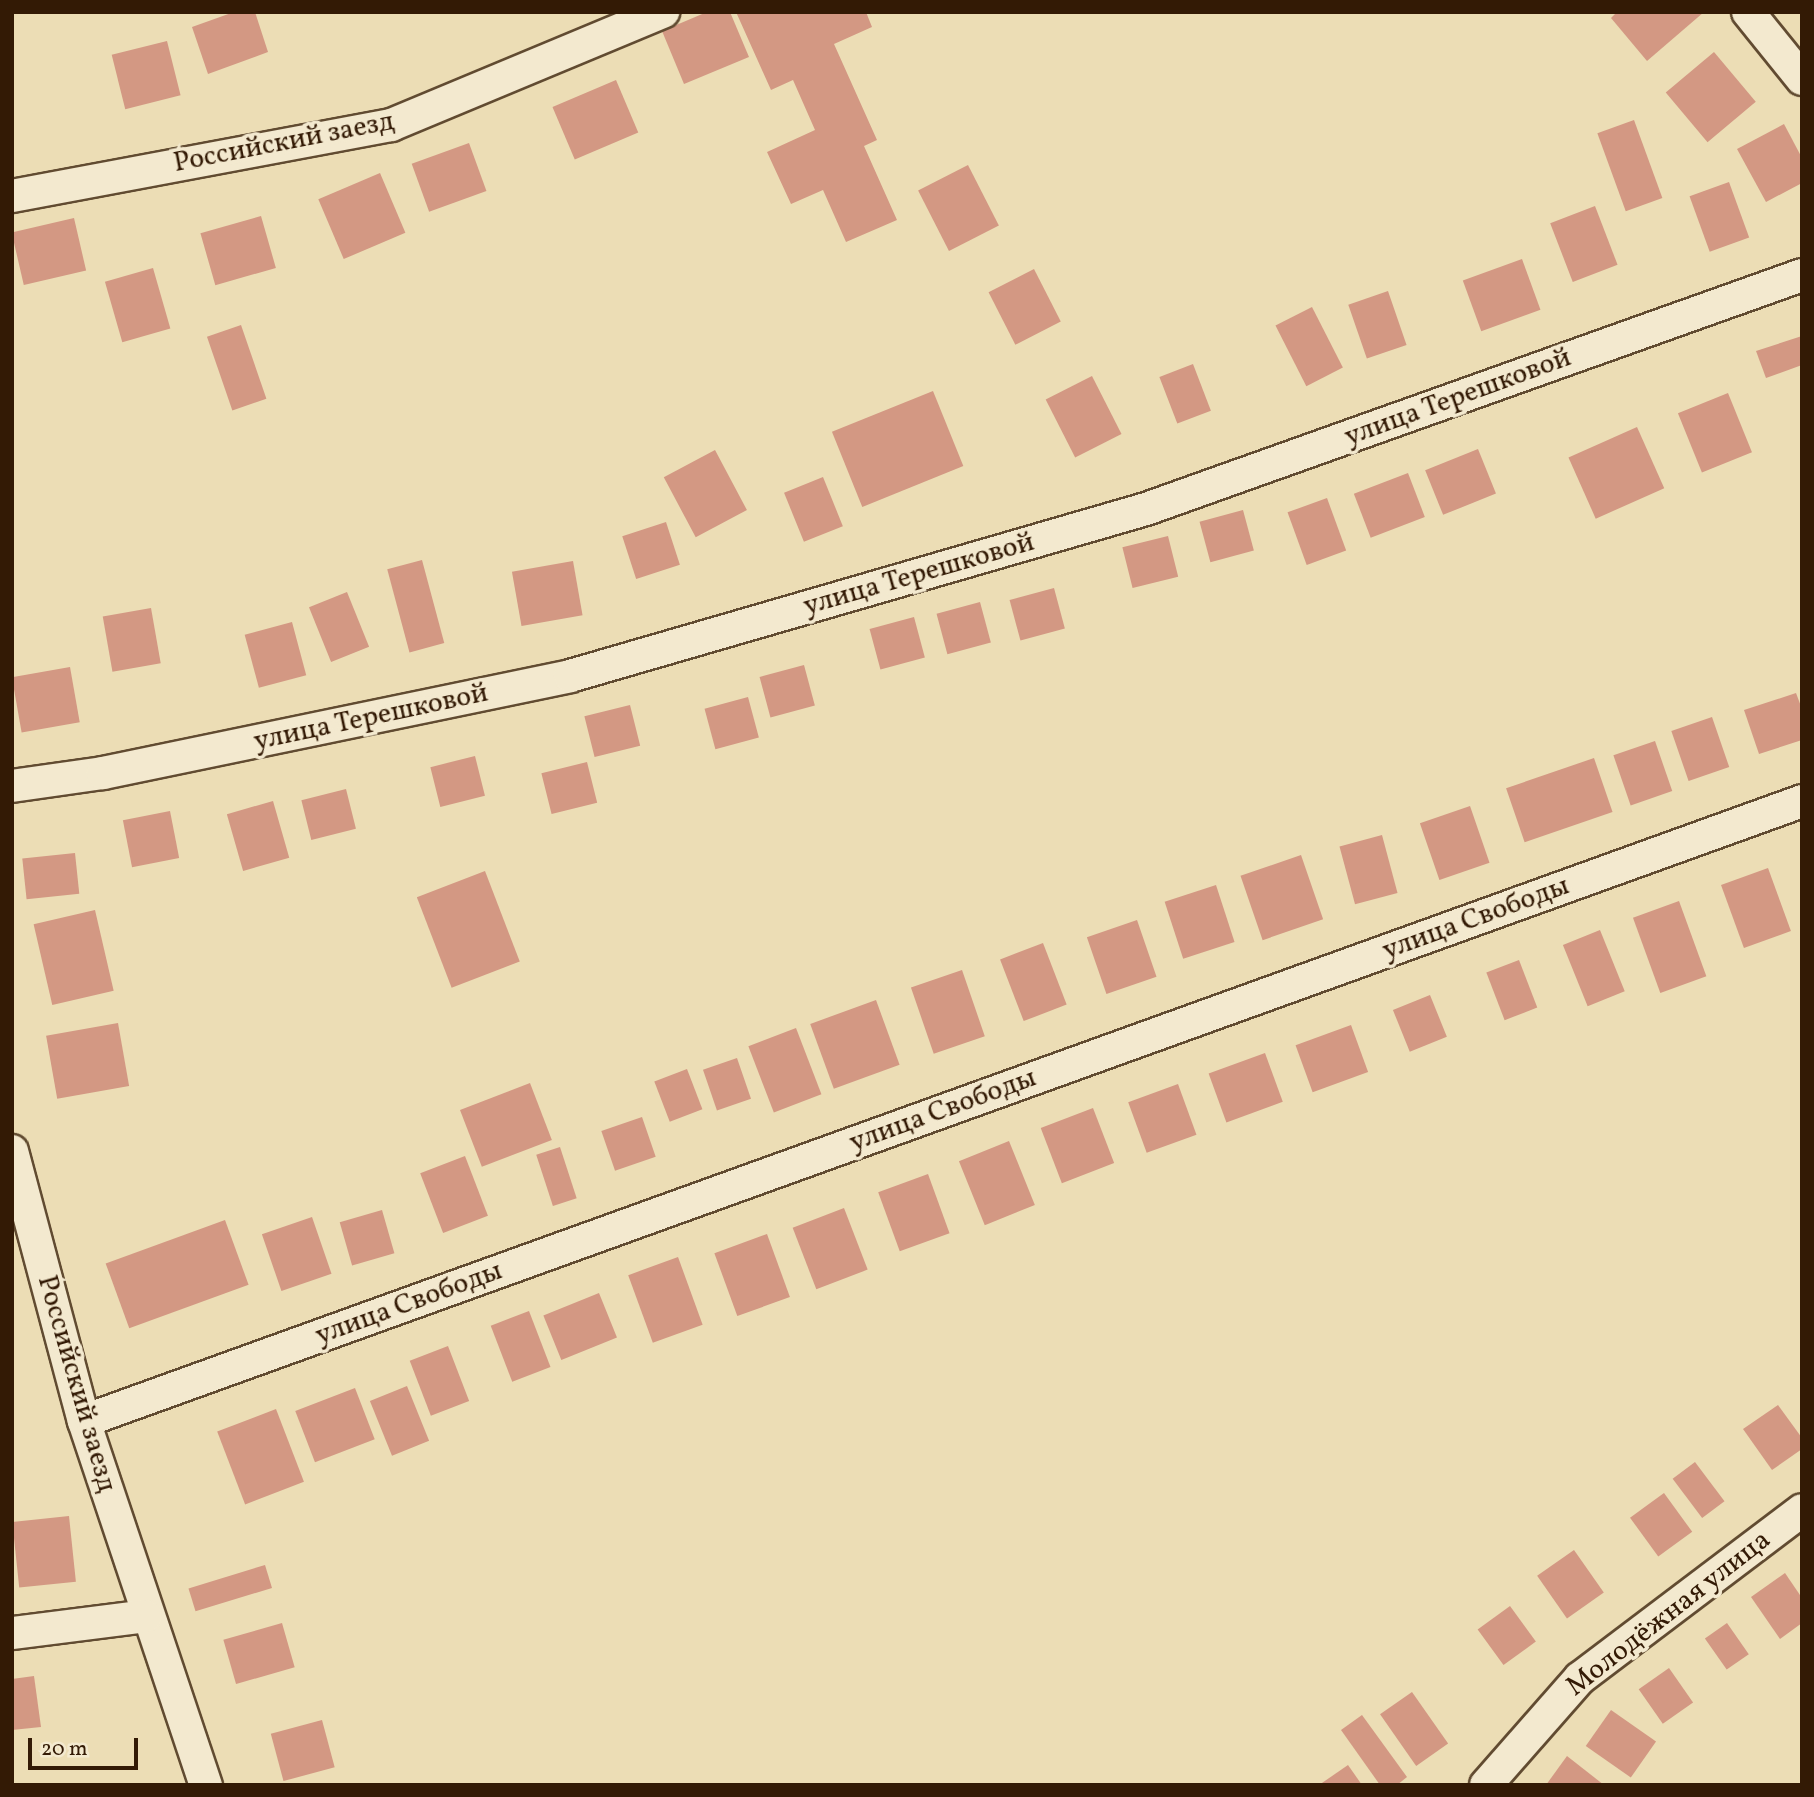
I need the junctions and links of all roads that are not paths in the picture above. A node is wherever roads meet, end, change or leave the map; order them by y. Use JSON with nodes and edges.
{"nodes":[{"id":1,"x":663,"y":12,"type":"edge"},
{"id":2,"x":1748,"y":12,"type":"edge"},
{"id":3,"x":1802,"y":79,"type":"edge"},
{"id":4,"x":12,"y":196,"type":"edge"},
{"id":5,"x":1802,"y":275,"type":"edge"},
{"id":6,"x":12,"y":786,"type":"edge"},
{"id":7,"x":1802,"y":801,"type":"edge"},
{"id":8,"x":12,"y":1151,"type":"edge"},
{"id":9,"x":83,"y":1421,"type":"junction"},
{"id":10,"x":1802,"y":1510,"type":"edge"},
{"id":11,"x":146,"y":1616,"type":"junction"},
{"id":12,"x":12,"y":1633,"type":"edge"},
{"id":13,"x":206,"y":1785,"type":"edge"},
{"id":14,"x":1486,"y":1785,"type":"edge"}],
"edges":[{"from":1,"to":4,"type":"street","name":"Российский заезд"},
{"from":2,"to":3,"type":"street"},
{"from":5,"to":6,"type":"street","name":"улица Терешковой"},
{"from":7,"to":9,"type":"street","name":"улица Свободы"},
{"from":8,"to":9,"type":"street","name":"Российский заезд"},
{"from":9,"to":11,"type":"street","name":"Российский заезд"},
{"from":10,"to":14,"type":"street","name":"Молодёжная улица"},
{"from":11,"to":12,"type":"street"},
{"from":11,"to":13,"type":"street"}]}
